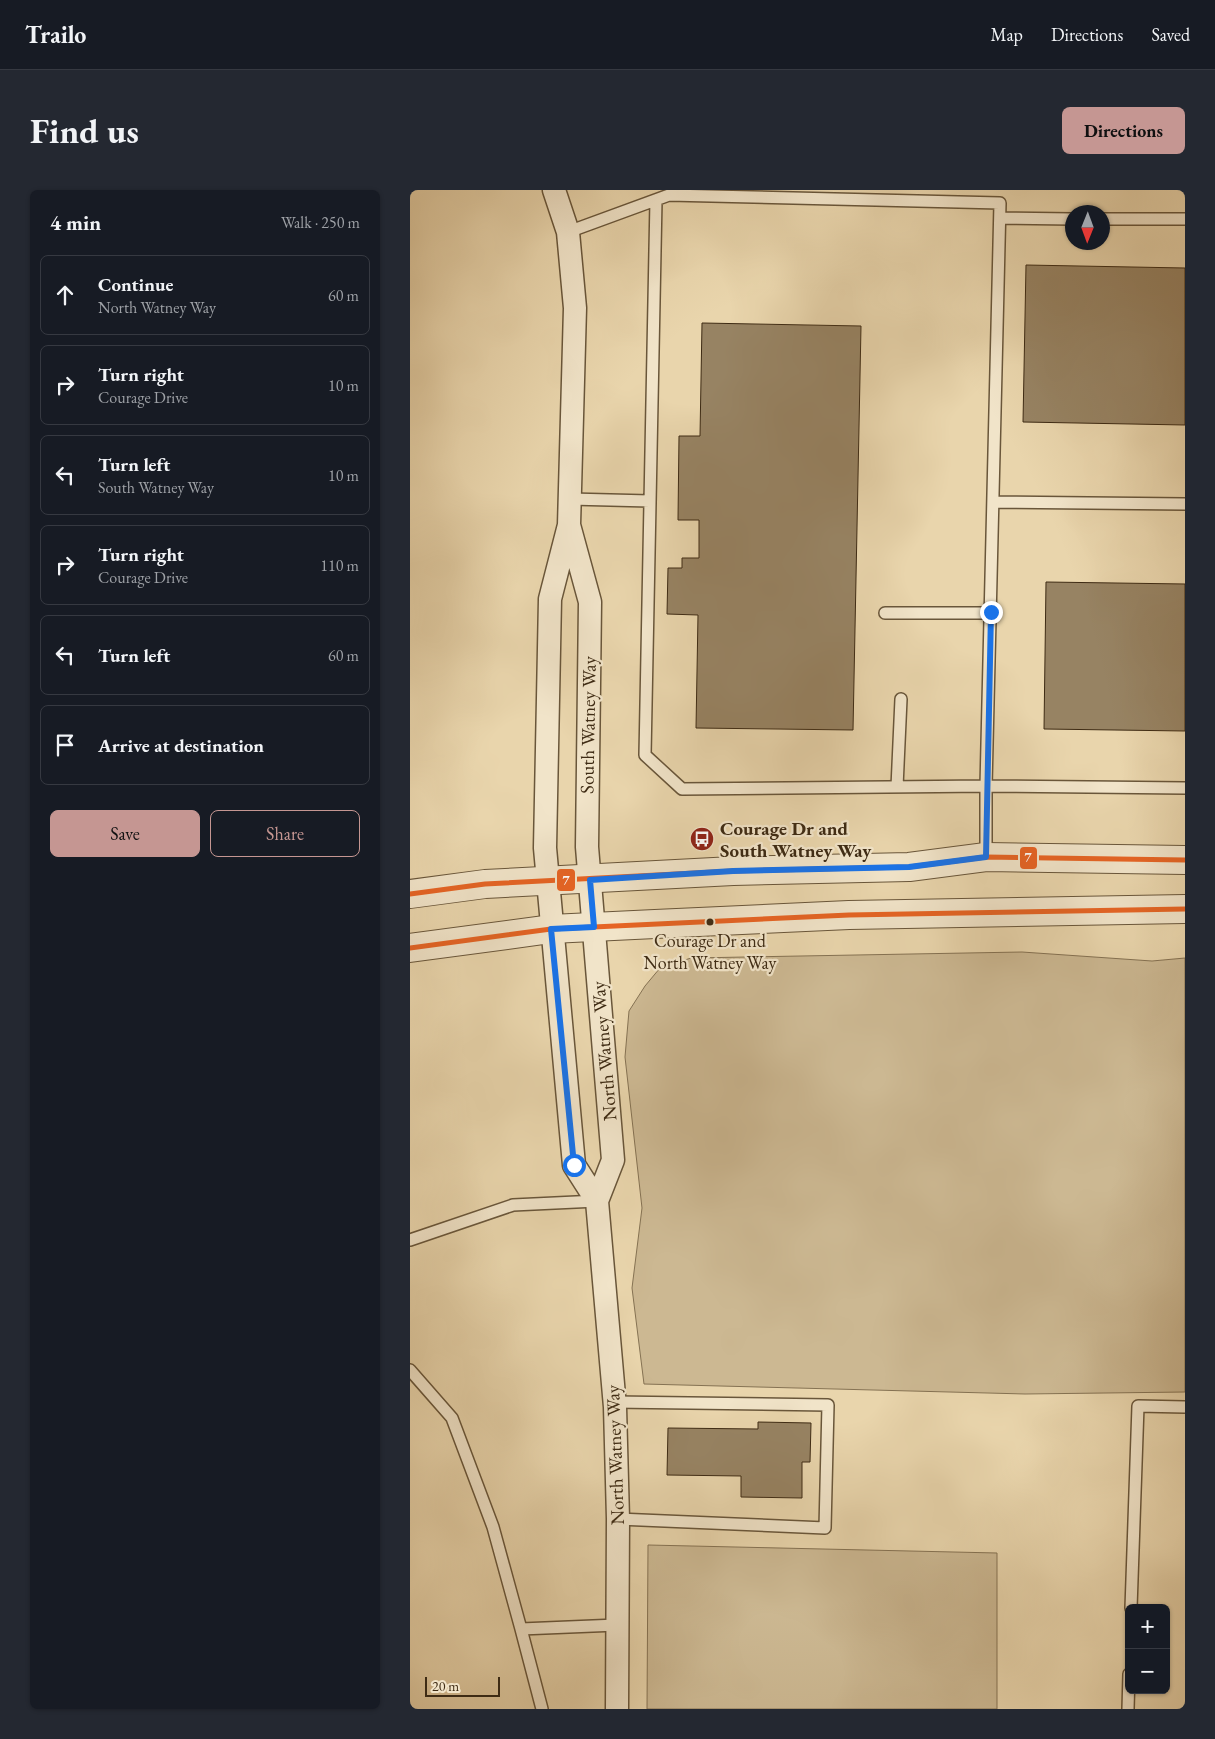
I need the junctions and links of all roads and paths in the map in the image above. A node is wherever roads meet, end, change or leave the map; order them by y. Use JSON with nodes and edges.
{"nodes":[{"id":1,"x":554,"y":190,"type":"edge"},
{"id":2,"x":656,"y":200,"type":"junction"},
{"id":3,"x":1000,"y":218,"type":"junction"},
{"id":4,"x":1065,"y":219,"type":"edge"},
{"id":5,"x":1110,"y":219,"type":"edge"},
{"id":6,"x":1185,"y":219,"type":"edge"},
{"id":7,"x":568,"y":232,"type":"junction"},
{"id":8,"x":570,"y":499,"type":"junction"},
{"id":9,"x":650,"y":501,"type":"junction"},
{"id":10,"x":993,"y":502,"type":"junction"},
{"id":11,"x":1185,"y":504,"type":"edge"},
{"id":12,"x":570,"y":525,"type":"junction"},
{"id":13,"x":991,"y":612,"type":"junction"},
{"id":14,"x":885,"y":613,"type":"dead end"},
{"id":15,"x":901,"y":699,"type":"dead end"},
{"id":16,"x":986,"y":786,"type":"junction"},
{"id":17,"x":897,"y":787,"type":"junction"},
{"id":18,"x":1185,"y":788,"type":"edge"},
{"id":19,"x":986,"y":857,"type":"junction"},
{"id":20,"x":1185,"y":860,"type":"edge"},
{"id":21,"x":548,"y":880,"type":"junction"},
{"id":22,"x":590,"y":880,"type":"junction"},
{"id":23,"x":410,"y":894,"type":"edge"},
{"id":24,"x":1185,"y":909,"type":"edge"},
{"id":25,"x":594,"y":927,"type":"junction"},
{"id":26,"x":551,"y":929,"type":"junction"},
{"id":27,"x":410,"y":948,"type":"edge"},
{"id":28,"x":597,"y":1201,"type":"junction"},
{"id":29,"x":410,"y":1240,"type":"edge"},
{"id":30,"x":410,"y":1370,"type":"edge"},
{"id":31,"x":614,"y":1402,"type":"junction"},
{"id":32,"x":1185,"y":1407,"type":"edge"},
{"id":33,"x":618,"y":1519,"type":"junction"},
{"id":34,"x":1131,"y":1604,"type":"edge"},
{"id":35,"x":617,"y":1624,"type":"junction"},
{"id":36,"x":522,"y":1629,"type":"junction"},
{"id":37,"x":1128,"y":1694,"type":"edge"},
{"id":38,"x":542,"y":1709,"type":"edge"},
{"id":39,"x":617,"y":1709,"type":"edge"},
{"id":40,"x":1128,"y":1709,"type":"edge"}],
"edges":[{"from":1,"to":7,"type":"street","name":"South Watney Way"},
{"from":2,"to":3,"type":"lane"},
{"from":2,"to":7,"type":"lane"},
{"from":2,"to":9,"type":"lane"},
{"from":3,"to":4,"type":"lane"},
{"from":3,"to":10,"type":"lane"},
{"from":5,"to":6,"type":"lane"},
{"from":7,"to":8,"type":"street","name":"South Watney Way"},
{"from":8,"to":9,"type":"lane"},
{"from":8,"to":12,"type":"street","name":"South Watney Way"},
{"from":9,"to":17,"type":"lane"},
{"from":10,"to":11,"type":"lane"},
{"from":10,"to":13,"type":"lane"},
{"from":12,"to":21,"type":"street","name":"South Watney Way"},
{"from":12,"to":22,"type":"street","name":"South Watney Way"},
{"from":13,"to":14,"type":"lane"},
{"from":13,"to":16,"type":"lane"},
{"from":15,"to":17,"type":"lane"},
{"from":16,"to":17,"type":"lane"},
{"from":16,"to":18,"type":"lane"},
{"from":16,"to":19,"type":"lane"},
{"from":19,"to":20,"type":"street"},
{"from":19,"to":22,"type":"street"},
{"from":21,"to":22,"type":"street"},
{"from":21,"to":23,"type":"street"},
{"from":21,"to":26,"type":"street","name":"North Watney Way"},
{"from":22,"to":25,"type":"street","name":"South Watney Way"},
{"from":24,"to":25,"type":"street"},
{"from":25,"to":26,"type":"street"},
{"from":25,"to":28,"type":"street","name":"North Watney Way"},
{"from":26,"to":27,"type":"street"},
{"from":26,"to":28,"type":"street","name":"North Watney Way"},
{"from":28,"to":29,"type":"lane"},
{"from":28,"to":31,"type":"street","name":"North Watney Way"},
{"from":30,"to":36,"type":"lane"},
{"from":31,"to":33,"type":"street","name":"North Watney Way"},
{"from":31,"to":33,"type":"lane"},
{"from":32,"to":34,"type":"lane"},
{"from":33,"to":35,"type":"street","name":"North Watney Way"},
{"from":35,"to":36,"type":"lane"},
{"from":35,"to":39,"type":"street","name":"North Watney Way"},
{"from":36,"to":38,"type":"lane"},
{"from":37,"to":40,"type":"lane"}]}
